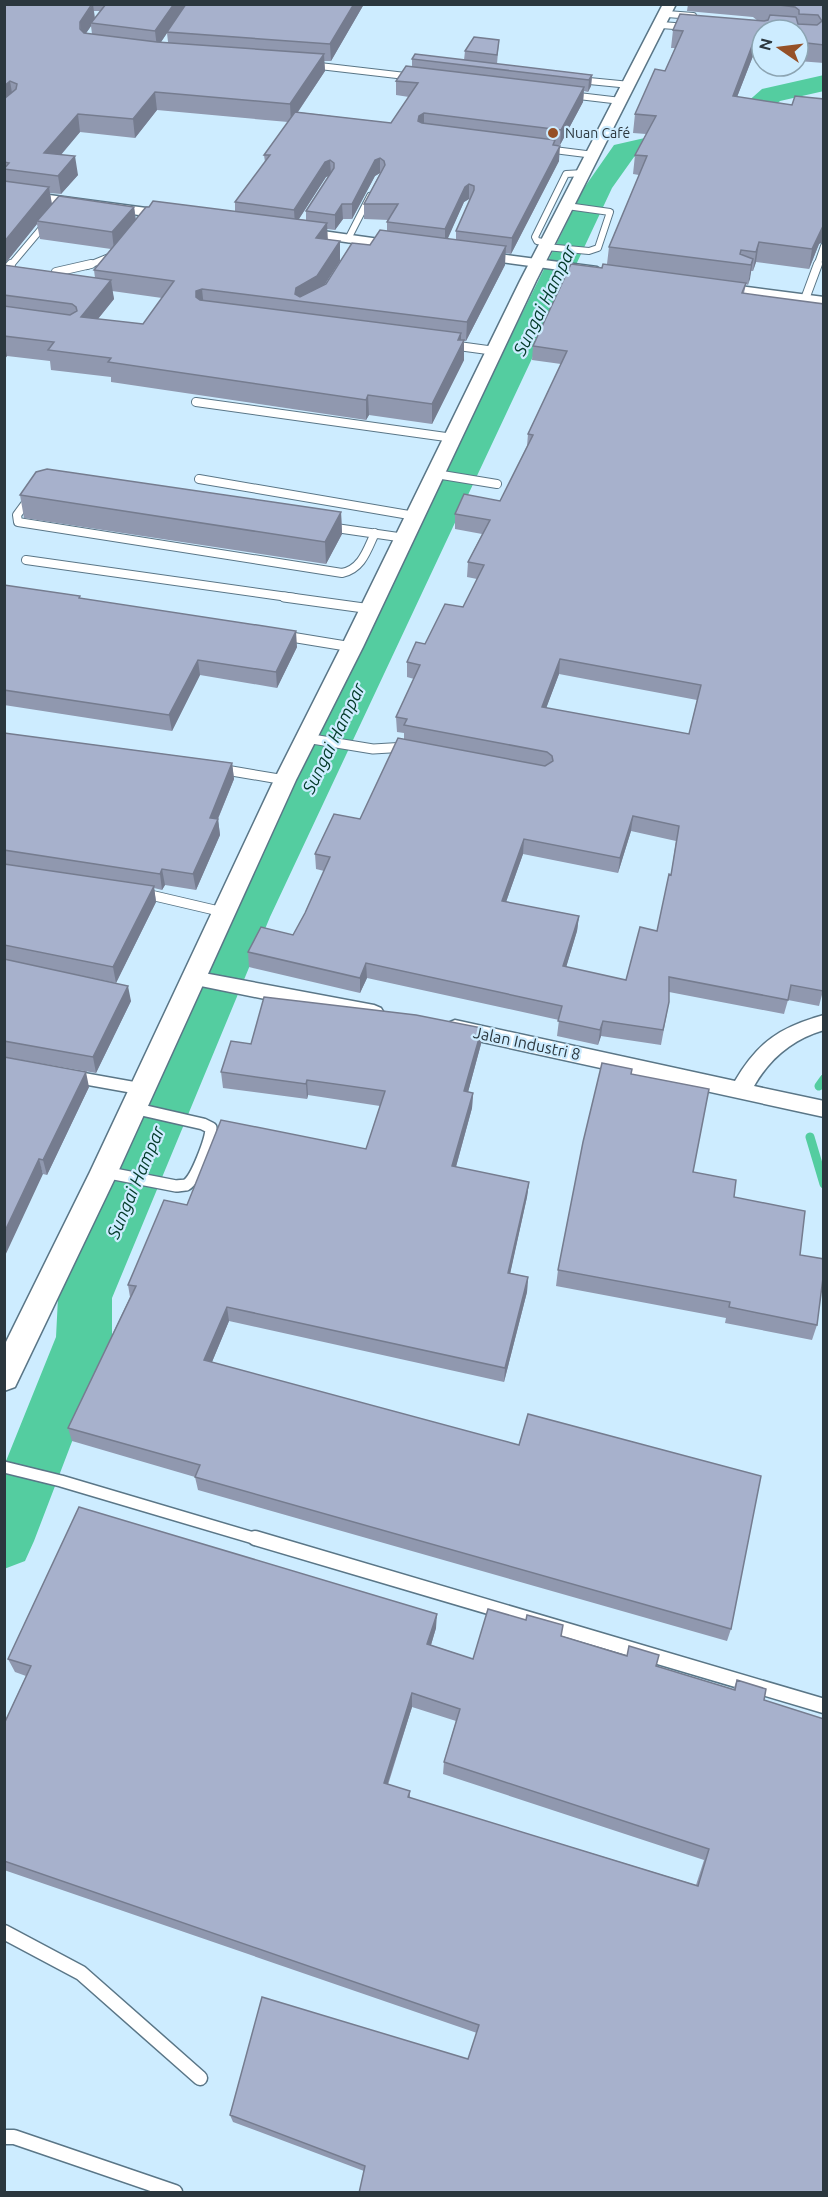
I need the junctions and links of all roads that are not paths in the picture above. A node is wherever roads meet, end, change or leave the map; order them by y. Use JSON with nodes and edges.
{"nodes":[{"id":1,"x":666,"y":14,"type":"edge"},
{"id":2,"x":703,"y":17,"type":"edge"},
{"id":3,"x":695,"y":28,"type":"edge"},
{"id":4,"x":304,"y":65,"type":"edge"},
{"id":5,"x":417,"y":77,"type":"edge"},
{"id":6,"x":572,"y":79,"type":"edge"},
{"id":7,"x":626,"y":93,"type":"junction"},
{"id":8,"x":562,"y":94,"type":"edge"},
{"id":9,"x":537,"y":147,"type":"edge"},
{"id":10,"x":589,"y":164,"type":"junction"},
{"id":11,"x":374,"y":188,"type":"edge"},
{"id":12,"x":4,"y":193,"type":"edge"},
{"id":13,"x":571,"y":206,"type":"junction"},
{"id":14,"x":186,"y":217,"type":"edge"},
{"id":15,"x":50,"y":219,"type":"edge"},
{"id":16,"x":296,"y":229,"type":"edge"},
{"id":17,"x":355,"y":243,"type":"junction"},
{"id":18,"x":824,"y":246,"type":"edge"},
{"id":19,"x":415,"y":247,"type":"edge"},
{"id":20,"x":458,"y":253,"type":"edge"},
{"id":21,"x":548,"y":253,"type":"junction"},
{"id":22,"x":118,"y":254,"type":"edge"},
{"id":23,"x":56,"y":272,"type":"edge"},
{"id":24,"x":4,"y":273,"type":"edge"},
{"id":25,"x":608,"y":273,"type":"edge"},
{"id":26,"x":701,"y":285,"type":"edge"},
{"id":27,"x":805,"y":299,"type":"junction"},
{"id":28,"x":824,"y":301,"type":"edge"},
{"id":29,"x":437,"y":343,"type":"edge"},
{"id":30,"x":495,"y":351,"type":"junction"},
{"id":31,"x":196,"y":402,"type":"dead end"},
{"id":32,"x":453,"y":438,"type":"junction"},
{"id":33,"x":441,"y":475,"type":"junction"},
{"id":34,"x":200,"y":479,"type":"dead end"},
{"id":35,"x":496,"y":484,"type":"dead end"},
{"id":36,"x":36,"y":489,"type":"edge"},
{"id":37,"x":415,"y":516,"type":"junction"},
{"id":38,"x":317,"y":525,"type":"edge"},
{"id":39,"x":375,"y":533,"type":"junction"},
{"id":40,"x":405,"y":538,"type":"junction"},
{"id":41,"x":26,"y":560,"type":"dead end"},
{"id":42,"x":371,"y":609,"type":"junction"},
{"id":43,"x":273,"y":634,"type":"edge"},
{"id":44,"x":352,"y":647,"type":"junction"},
{"id":45,"x":311,"y":739,"type":"junction"},
{"id":46,"x":414,"y":748,"type":"edge"},
{"id":47,"x":215,"y":768,"type":"edge"},
{"id":48,"x":285,"y":780,"type":"junction"},
{"id":49,"x":127,"y":891,"type":"edge"},
{"id":50,"x":223,"y":912,"type":"junction"},
{"id":51,"x":197,"y":978,"type":"junction"},
{"id":52,"x":399,"y":1017,"type":"edge"},
{"id":53,"x":824,"y":1022,"type":"edge"},
{"id":54,"x":434,"y":1024,"type":"edge"},
{"id":55,"x":62,"y":1074,"type":"edge"},
{"id":56,"x":741,"y":1090,"type":"junction"},
{"id":57,"x":141,"y":1103,"type":"junction"},
{"id":58,"x":824,"y":1109,"type":"edge"},
{"id":59,"x":113,"y":1173,"type":"junction"},
{"id":60,"x":4,"y":1377,"type":"edge"},
{"id":61,"x":8,"y":1468,"type":"edge"},
{"id":62,"x":824,"y":1706,"type":"edge"},
{"id":63,"x":4,"y":1932,"type":"edge"},
{"id":64,"x":200,"y":2078,"type":"dead end"},
{"id":65,"x":4,"y":2137,"type":"edge"},
{"id":66,"x":175,"y":2193,"type":"edge"}],
"edges":[{"from":1,"to":2,"type":"lane"},
{"from":1,"to":3,"type":"lane"},
{"from":1,"to":7,"type":"street"},
{"from":4,"to":5,"type":"lane"},
{"from":6,"to":7,"type":"lane"},
{"from":7,"to":8,"type":"lane"},
{"from":7,"to":10,"type":"street"},
{"from":9,"to":10,"type":"lane"},
{"from":10,"to":13,"type":"street"},
{"from":10,"to":21,"type":"lane"},
{"from":11,"to":17,"type":"lane"},
{"from":12,"to":14,"type":"street"},
{"from":13,"to":21,"type":"street"},
{"from":13,"to":21,"type":"lane"},
{"from":15,"to":24,"type":"lane"},
{"from":16,"to":17,"type":"street"},
{"from":17,"to":19,"type":"street"},
{"from":18,"to":27,"type":"lane"},
{"from":20,"to":21,"type":"street"},
{"from":21,"to":25,"type":"street"},
{"from":21,"to":30,"type":"street"},
{"from":22,"to":23,"type":"lane"},
{"from":26,"to":27,"type":"street"},
{"from":27,"to":28,"type":"street"},
{"from":29,"to":30,"type":"lane"},
{"from":30,"to":32,"type":"street"},
{"from":31,"to":32,"type":"lane"},
{"from":32,"to":33,"type":"street"},
{"from":33,"to":35,"type":"lane"},
{"from":33,"to":37,"type":"street"},
{"from":34,"to":37,"type":"lane"},
{"from":36,"to":39,"type":"lane"},
{"from":37,"to":40,"type":"street"},
{"from":38,"to":39,"type":"lane"},
{"from":39,"to":40,"type":"lane"},
{"from":40,"to":42,"type":"street"},
{"from":41,"to":42,"type":"lane"},
{"from":42,"to":44,"type":"street"},
{"from":43,"to":44,"type":"lane"},
{"from":44,"to":45,"type":"street"},
{"from":45,"to":46,"type":"lane"},
{"from":45,"to":48,"type":"street"},
{"from":47,"to":48,"type":"lane"},
{"from":48,"to":50,"type":"street"},
{"from":49,"to":50,"type":"lane"},
{"from":50,"to":51,"type":"street"},
{"from":51,"to":52,"type":"street"},
{"from":51,"to":57,"type":"street"},
{"from":53,"to":56,"type":"street"},
{"from":54,"to":56,"type":"street","name":"Jalan Industri 8"},
{"from":55,"to":57,"type":"lane"},
{"from":56,"to":58,"type":"street","name":"Jalan Industri 8"},
{"from":57,"to":59,"type":"street"},
{"from":57,"to":59,"type":"lane"},
{"from":59,"to":60,"type":"street"},
{"from":61,"to":62,"type":"lane"},
{"from":63,"to":64,"type":"lane"},
{"from":65,"to":66,"type":"lane"}]}
